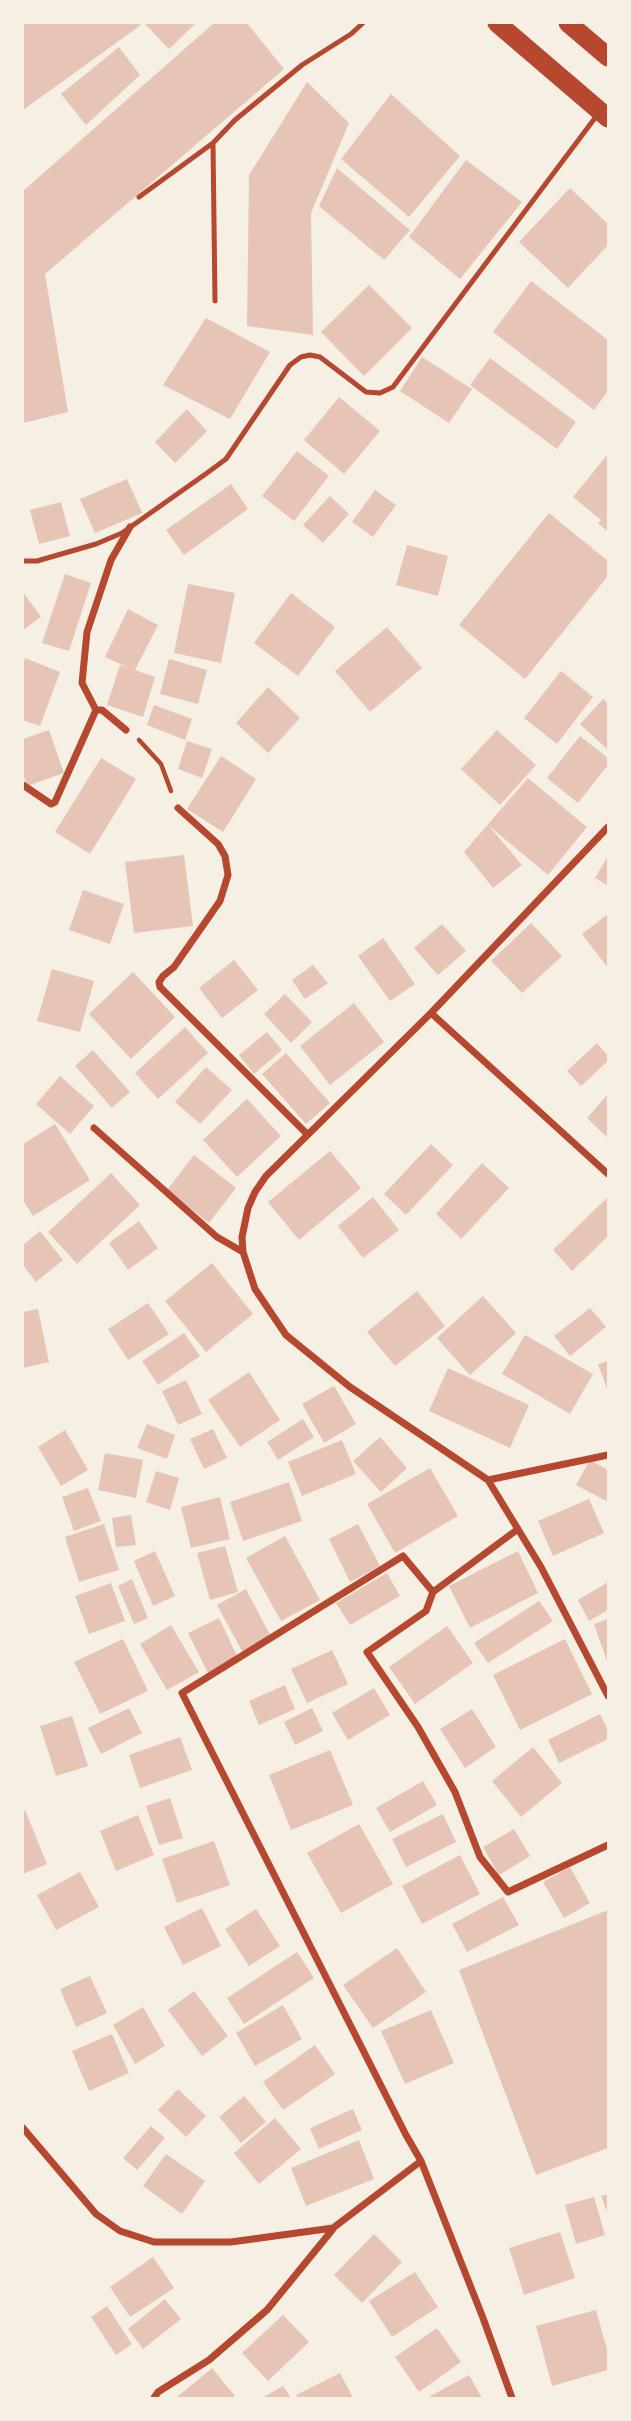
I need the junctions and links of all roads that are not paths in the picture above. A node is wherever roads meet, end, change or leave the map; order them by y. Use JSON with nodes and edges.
{"nodes":[{"id":1,"x":363,"y":23,"type":"edge"},
{"id":2,"x":497,"y":23,"type":"edge"},
{"id":3,"x":568,"y":23,"type":"edge"},
{"id":4,"x":608,"y":57,"type":"edge"},
{"id":5,"x":604,"y":115,"type":"edge"},
{"id":6,"x":213,"y":143,"type":"junction"},
{"id":7,"x":139,"y":197,"type":"dead end"},
{"id":8,"x":215,"y":301,"type":"dead end"},
{"id":9,"x":130,"y":527,"type":"junction"},
{"id":10,"x":23,"y":561,"type":"edge"},
{"id":11,"x":96,"y":710,"type":"junction"},
{"id":12,"x":127,"y":730,"type":"road end"},
{"id":13,"x":23,"y":785,"type":"edge"},
{"id":14,"x":178,"y":808,"type":"road end"},
{"id":15,"x":608,"y":827,"type":"edge"},
{"id":16,"x":431,"y":1013,"type":"junction"},
{"id":17,"x":94,"y":1128,"type":"dead end"},
{"id":18,"x":307,"y":1134,"type":"junction"},
{"id":19,"x":608,"y":1174,"type":"edge"},
{"id":20,"x":243,"y":1252,"type":"junction"},
{"id":21,"x":608,"y":1455,"type":"edge"},
{"id":22,"x":488,"y":1480,"type":"junction"},
{"id":23,"x":518,"y":1529,"type":"junction"},
{"id":24,"x":433,"y":1592,"type":"junction"},
{"id":25,"x":608,"y":1696,"type":"edge"},
{"id":26,"x":608,"y":1845,"type":"edge"},
{"id":27,"x":23,"y":2129,"type":"edge"},
{"id":28,"x":421,"y":2161,"type":"junction"},
{"id":29,"x":333,"y":2228,"type":"junction"},
{"id":30,"x":154,"y":2398,"type":"edge"},
{"id":31,"x":512,"y":2398,"type":"edge"}],
"edges":[{"from":1,"to":6,"type":"lane"},
{"from":2,"to":5,"type":"highway"},
{"from":3,"to":4,"type":"highway"},
{"from":5,"to":9,"type":"lane"},
{"from":6,"to":7,"type":"lane"},
{"from":6,"to":8,"type":"lane"},
{"from":9,"to":10,"type":"lane"},
{"from":9,"to":11,"type":"street"},
{"from":11,"to":12,"type":"street"},
{"from":11,"to":13,"type":"street"},
{"from":14,"to":18,"type":"street"},
{"from":15,"to":16,"type":"street"},
{"from":16,"to":18,"type":"street"},
{"from":16,"to":19,"type":"street"},
{"from":17,"to":20,"type":"street"},
{"from":18,"to":20,"type":"street"},
{"from":20,"to":22,"type":"street"},
{"from":21,"to":22,"type":"street"},
{"from":22,"to":23,"type":"street"},
{"from":23,"to":24,"type":"street"},
{"from":23,"to":25,"type":"street"},
{"from":24,"to":26,"type":"street"},
{"from":24,"to":28,"type":"street"},
{"from":27,"to":29,"type":"street"},
{"from":28,"to":29,"type":"street"},
{"from":28,"to":31,"type":"street"},
{"from":29,"to":30,"type":"street"}]}
